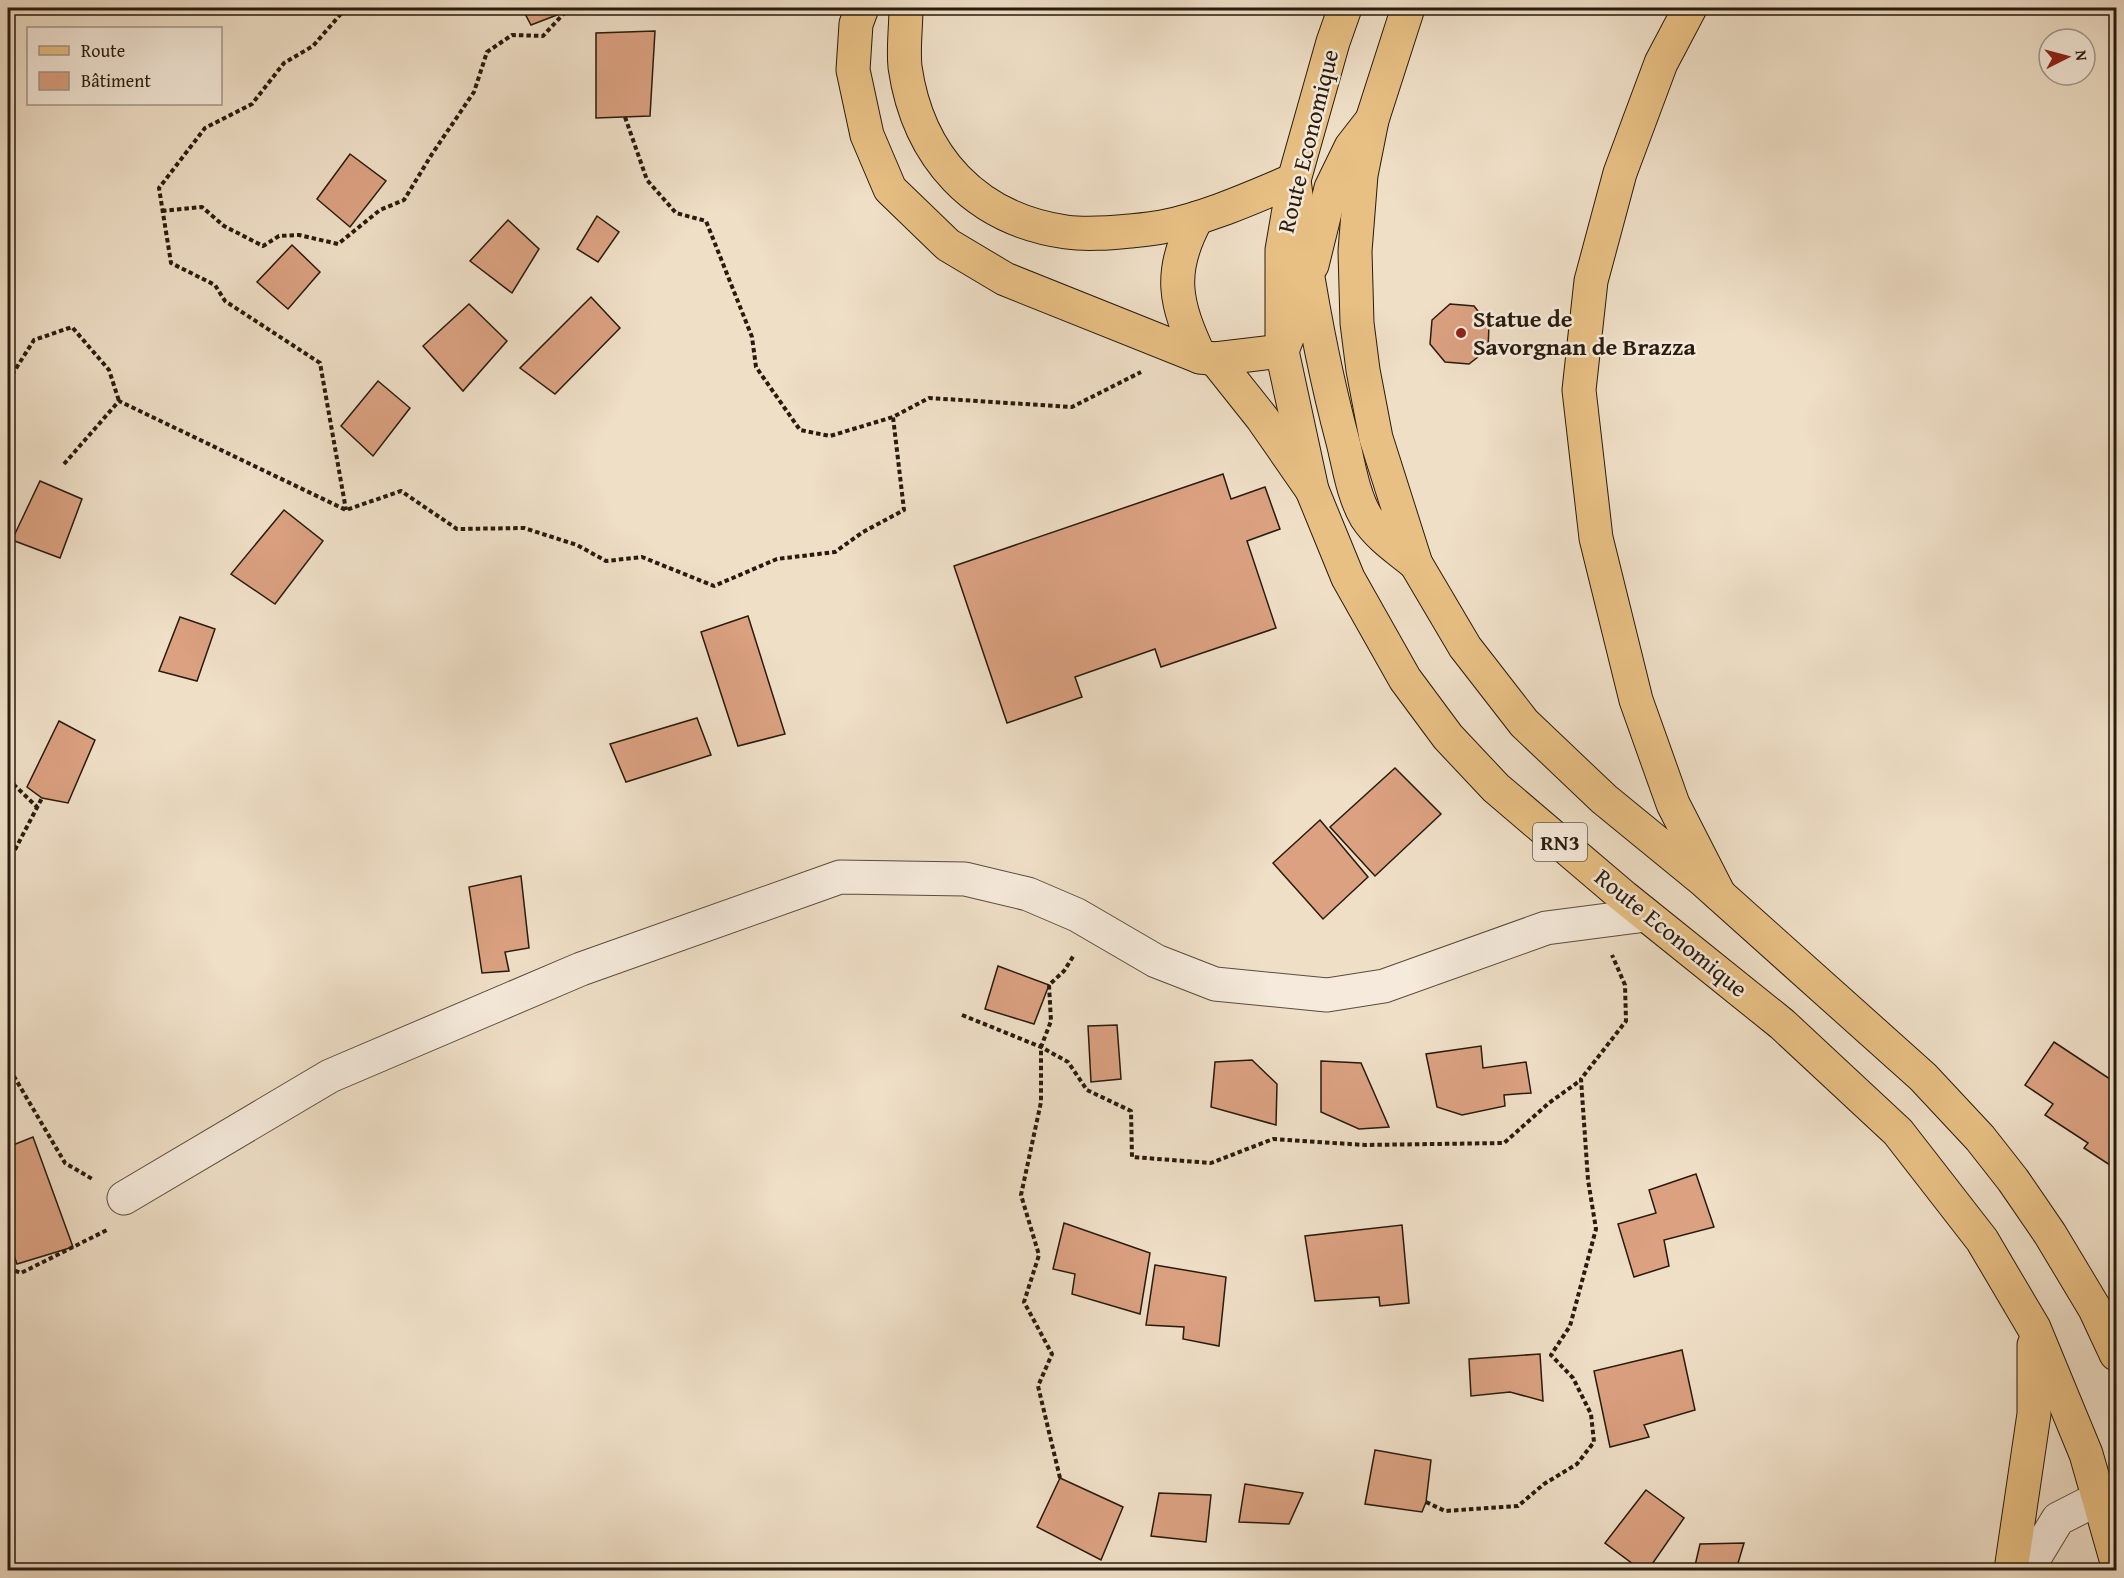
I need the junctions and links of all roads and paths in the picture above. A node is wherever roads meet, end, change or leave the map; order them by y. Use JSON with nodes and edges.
{"nodes":[{"id":1,"x":346,"y":8,"type":"edge"},
{"id":2,"x":862,"y":8,"type":"edge"},
{"id":3,"x":906,"y":8,"type":"edge"},
{"id":4,"x":1345,"y":8,"type":"edge"},
{"id":5,"x":1408,"y":8,"type":"edge"},
{"id":6,"x":1690,"y":8,"type":"edge"},
{"id":7,"x":567,"y":10,"type":"dead end"},
{"id":8,"x":625,"y":117,"type":"dead end"},
{"id":9,"x":1372,"y":120,"type":"junction"},
{"id":10,"x":1294,"y":180,"type":"junction"},
{"id":11,"x":162,"y":211,"type":"junction"},
{"id":12,"x":1197,"y":218,"type":"junction"},
{"id":13,"x":1308,"y":279,"type":"junction"},
{"id":14,"x":1282,"y":351,"type":"junction"},
{"id":15,"x":1207,"y":358,"type":"junction"},
{"id":16,"x":1144,"y":371,"type":"dead end"},
{"id":17,"x":8,"y":381,"type":"edge"},
{"id":18,"x":119,"y":401,"type":"junction"},
{"id":19,"x":893,"y":417,"type":"junction"},
{"id":20,"x":64,"y":464,"type":"dead end"},
{"id":21,"x":1312,"y":490,"type":"junction"},
{"id":22,"x":346,"y":510,"type":"junction"},
{"id":23,"x":1416,"y":564,"type":"junction"},
{"id":24,"x":8,"y":778,"type":"edge"},
{"id":25,"x":42,"y":798,"type":"dead end"},
{"id":26,"x":37,"y":807,"type":"junction"},
{"id":27,"x":8,"y":863,"type":"edge"},
{"id":28,"x":1719,"y":894,"type":"junction"},
{"id":29,"x":1646,"y":915,"type":"junction"},
{"id":30,"x":1094,"y":924,"type":"junction"},
{"id":31,"x":1574,"y":924,"type":"junction"},
{"id":32,"x":962,"y":1015,"type":"dead end"},
{"id":33,"x":8,"y":1037,"type":"edge"},
{"id":34,"x":1041,"y":1047,"type":"junction"},
{"id":35,"x":10,"y":1072,"type":"edge"},
{"id":36,"x":1581,"y":1079,"type":"junction"},
{"id":37,"x":124,"y":1198,"type":"junction"},
{"id":38,"x":8,"y":1268,"type":"edge"},
{"id":39,"x":2034,"y":1328,"type":"junction"},
{"id":40,"x":2116,"y":1354,"type":"edge"},
{"id":41,"x":1060,"y":1478,"type":"dead end"},
{"id":42,"x":2108,"y":1498,"type":"edge"},
{"id":43,"x":1426,"y":1502,"type":"dead end"},
{"id":44,"x":2116,"y":1559,"type":"edge"},
{"id":45,"x":2011,"y":1570,"type":"edge"},
{"id":46,"x":2027,"y":1570,"type":"edge"}],
"edges":[{"from":1,"to":11,"type":"path"},
{"from":2,"to":15,"type":"main road"},
{"from":3,"to":12,"type":"main road"},
{"from":4,"to":10,"type":"main road","name":"Route Economique","number":"RN3"},
{"from":5,"to":9,"type":"main road","number":"RN3"},
{"from":6,"to":28,"type":"main road"},
{"from":7,"to":11,"type":"path"},
{"from":8,"to":19,"type":"path"},
{"from":9,"to":13,"type":"main road"},
{"from":9,"to":23,"type":"main road","number":"RN3"},
{"from":10,"to":12,"type":"main road"},
{"from":10,"to":13,"type":"main road"},
{"from":10,"to":14,"type":"main road","name":"Route Economique","number":"RN3"},
{"from":11,"to":22,"type":"path"},
{"from":12,"to":15,"type":"main road"},
{"from":13,"to":14,"type":"main road"},
{"from":13,"to":23,"type":"main road"},
{"from":14,"to":15,"type":"main road"},
{"from":14,"to":21,"type":"main road","name":"Route Economique","number":"RN3"},
{"from":15,"to":21,"type":"main road"},
{"from":16,"to":19,"type":"path"},
{"from":17,"to":18,"type":"path"},
{"from":18,"to":20,"type":"path"},
{"from":18,"to":22,"type":"path"},
{"from":19,"to":22,"type":"path"},
{"from":21,"to":29,"type":"main road","name":"Route Economique","number":"RN3"},
{"from":23,"to":28,"type":"main road","number":"RN3"},
{"from":24,"to":26,"type":"path"},
{"from":25,"to":26,"type":"path"},
{"from":26,"to":27,"type":"path"},
{"from":28,"to":40,"type":"main road","number":"RN3"},
{"from":29,"to":31,"type":"street"},
{"from":29,"to":39,"type":"main road","name":"Route Economique","number":"RN3"},
{"from":30,"to":31,"type":"street"},
{"from":30,"to":34,"type":"path"},
{"from":30,"to":37,"type":"street"},
{"from":31,"to":36,"type":"path"},
{"from":32,"to":34,"type":"path"},
{"from":33,"to":35,"type":"path"},
{"from":34,"to":36,"type":"path"},
{"from":34,"to":41,"type":"path"},
{"from":35,"to":37,"type":"path"},
{"from":36,"to":43,"type":"path"},
{"from":37,"to":38,"type":"path"},
{"from":39,"to":42,"type":"main road","name":"Route Economique","number":"RN3"},
{"from":39,"to":45,"type":"main road"},
{"from":42,"to":44,"type":"main road","name":"Route Economique","number":"RN3"},
{"from":42,"to":46,"type":"street"}]}
